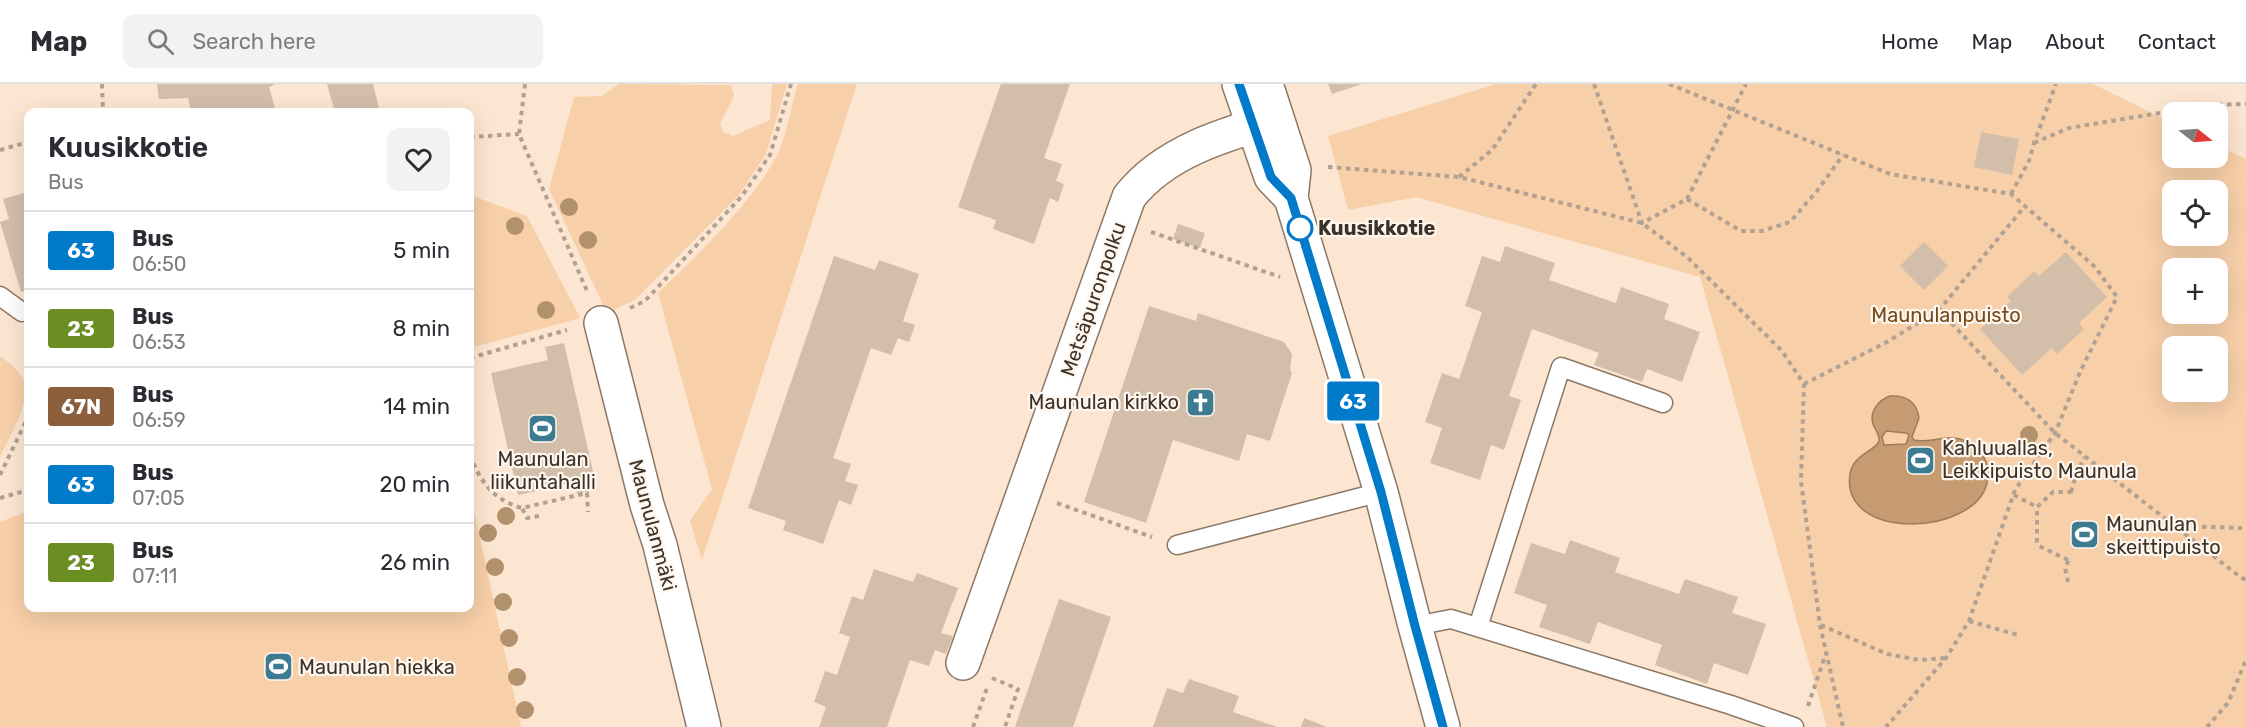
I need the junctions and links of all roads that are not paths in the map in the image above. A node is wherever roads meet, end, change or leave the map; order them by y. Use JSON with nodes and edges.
{"nodes":[{"id":1,"x":1239,"y":84,"type":"edge"},
{"id":2,"x":1266,"y":84,"type":"edge"},
{"id":3,"x":1266,"y":122,"type":"junction"},
{"id":4,"x":0,"y":296,"type":"edge"},
{"id":5,"x":22,"y":312,"type":"dead end"},
{"id":6,"x":601,"y":322,"type":"road end"},
{"id":7,"x":1663,"y":403,"type":"dead end"},
{"id":8,"x":1381,"y":492,"type":"junction"},
{"id":9,"x":1177,"y":545,"type":"dead end"},
{"id":10,"x":1415,"y":626,"type":"junction"},
{"id":11,"x":1478,"y":627,"type":"junction"},
{"id":12,"x":977,"y":670,"type":"road end"},
{"id":13,"x":1800,"y":721,"type":"edge"},
{"id":14,"x":705,"y":727,"type":"edge"},
{"id":15,"x":1443,"y":727,"type":"edge"}],
"edges":[{"from":1,"to":3,"type":"street"},
{"from":2,"to":3,"type":"street"},
{"from":3,"to":8,"type":"street"},
{"from":3,"to":12,"type":"street","name":"Metsäpuronpolku"},
{"from":4,"to":5,"type":"lane"},
{"from":6,"to":14,"type":"street","name":"Maunulanmäki"},
{"from":7,"to":11,"type":"lane"},
{"from":8,"to":9,"type":"lane"},
{"from":8,"to":10,"type":"street"},
{"from":10,"to":11,"type":"lane"},
{"from":10,"to":15,"type":"street"},
{"from":11,"to":13,"type":"lane"}]}
